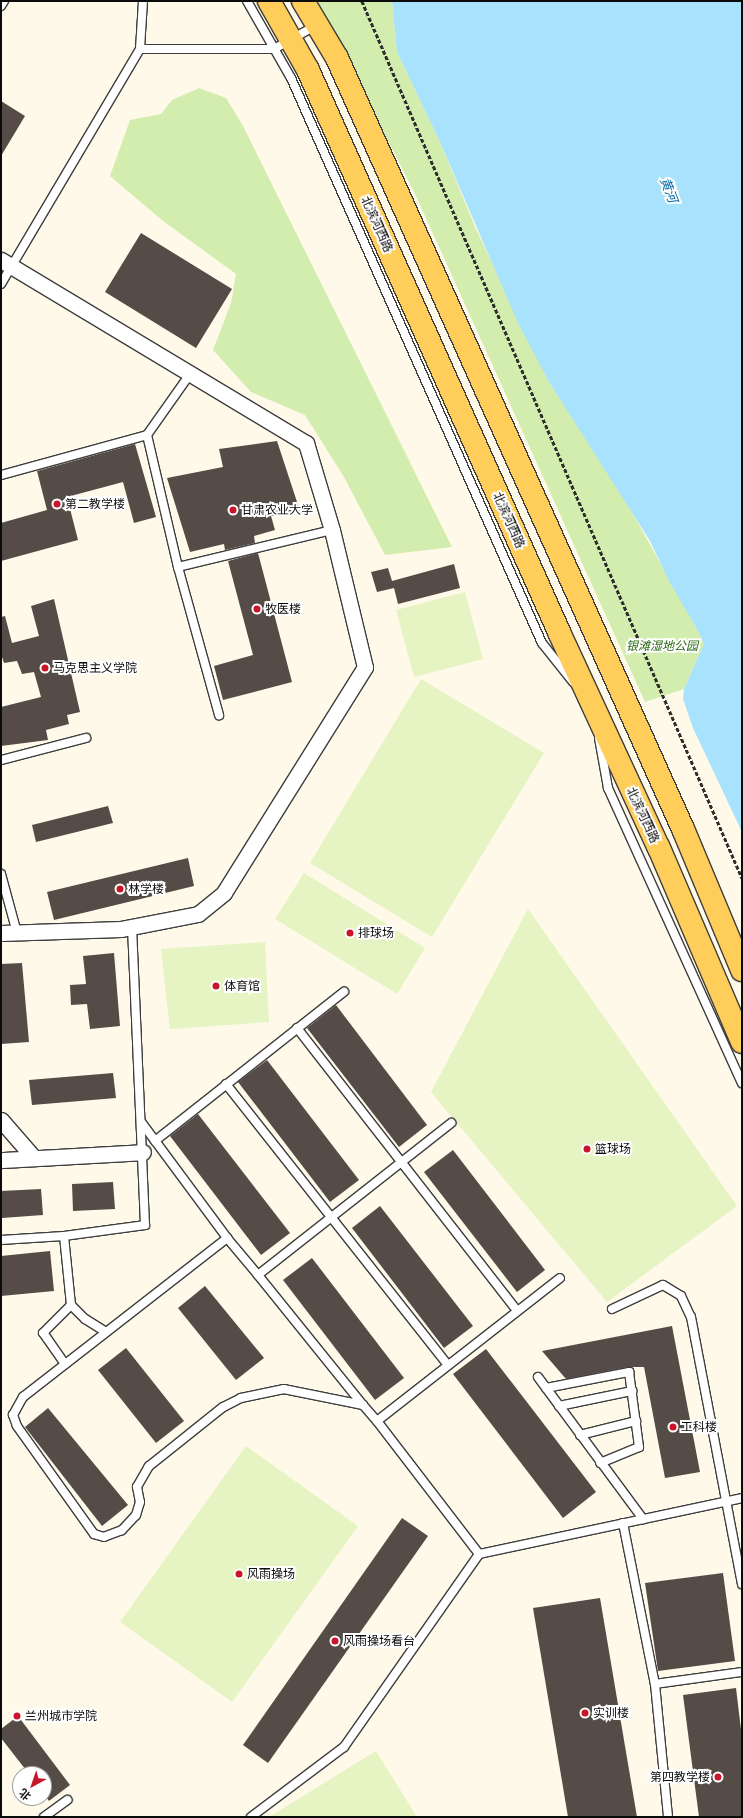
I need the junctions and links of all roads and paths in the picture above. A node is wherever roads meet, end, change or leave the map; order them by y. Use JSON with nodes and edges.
{"nodes":[{"id":1,"x":4,"y":1,"type":"edge"},
{"id":2,"x":143,"y":1,"type":"edge"},
{"id":3,"x":246,"y":1,"type":"edge"},
{"id":4,"x":269,"y":1,"type":"edge"},
{"id":5,"x":303,"y":1,"type":"edge"},
{"id":6,"x":362,"y":1,"type":"edge"},
{"id":7,"x":1,"y":6,"type":"edge"},
{"id":8,"x":317,"y":25,"type":"junction"},
{"id":9,"x":282,"y":44,"type":"junction"},
{"id":10,"x":140,"y":49,"type":"junction"},
{"id":11,"x":6,"y":263,"type":"edge"},
{"id":12,"x":1,"y":284,"type":"edge"},
{"id":13,"x":190,"y":374,"type":"junction"},
{"id":14,"x":147,"y":436,"type":"junction"},
{"id":15,"x":1,"y":475,"type":"edge"},
{"id":16,"x":332,"y":530,"type":"junction"},
{"id":17,"x":178,"y":567,"type":"junction"},
{"id":18,"x":623,"y":696,"type":"junction"},
{"id":19,"x":594,"y":708,"type":"junction"},
{"id":20,"x":219,"y":715,"type":"dead end"},
{"id":21,"x":86,"y":738,"type":"dead end"},
{"id":22,"x":1,"y":760,"type":"edge"},
{"id":23,"x":1,"y":874,"type":"edge"},
{"id":24,"x":742,"y":878,"type":"edge"},
{"id":25,"x":132,"y":926,"type":"junction"},
{"id":26,"x":1,"y":933,"type":"edge"},
{"id":27,"x":17,"y":933,"type":"junction"},
{"id":28,"x":742,"y":970,"type":"edge"},
{"id":29,"x":344,"y":992,"type":"dead end"},
{"id":30,"x":297,"y":1028,"type":"junction"},
{"id":31,"x":742,"y":1042,"type":"edge"},
{"id":32,"x":742,"y":1083,"type":"edge"},
{"id":33,"x":226,"y":1084,"type":"junction"},
{"id":34,"x":1,"y":1120,"type":"edge"},
{"id":35,"x":141,"y":1123,"type":"junction"},
{"id":36,"x":451,"y":1123,"type":"dead end"},
{"id":37,"x":155,"y":1141,"type":"junction"},
{"id":38,"x":143,"y":1152,"type":"junction"},
{"id":39,"x":34,"y":1158,"type":"junction"},
{"id":40,"x":1,"y":1160,"type":"edge"},
{"id":41,"x":400,"y":1160,"type":"junction"},
{"id":42,"x":331,"y":1216,"type":"junction"},
{"id":43,"x":64,"y":1236,"type":"junction"},
{"id":44,"x":227,"y":1238,"type":"junction"},
{"id":45,"x":1,"y":1240,"type":"edge"},
{"id":46,"x":258,"y":1275,"type":"junction"},
{"id":47,"x":560,"y":1278,"type":"dead end"},
{"id":48,"x":72,"y":1305,"type":"junction"},
{"id":49,"x":612,"y":1309,"type":"dead end"},
{"id":50,"x":517,"y":1311,"type":"junction"},
{"id":51,"x":106,"y":1332,"type":"junction"},
{"id":52,"x":65,"y":1364,"type":"junction"},
{"id":53,"x":448,"y":1364,"type":"junction"},
{"id":54,"x":538,"y":1377,"type":"dead end"},
{"id":55,"x":546,"y":1388,"type":"junction"},
{"id":56,"x":632,"y":1391,"type":"junction"},
{"id":57,"x":364,"y":1405,"type":"junction"},
{"id":58,"x":559,"y":1406,"type":"junction"},
{"id":59,"x":376,"y":1421,"type":"junction"},
{"id":60,"x":636,"y":1421,"type":"junction"},
{"id":61,"x":580,"y":1436,"type":"junction"},
{"id":62,"x":600,"y":1463,"type":"junction"},
{"id":63,"x":742,"y":1498,"type":"edge"},
{"id":64,"x":727,"y":1501,"type":"junction"},
{"id":65,"x":643,"y":1519,"type":"junction"},
{"id":66,"x":623,"y":1523,"type":"junction"},
{"id":67,"x":479,"y":1554,"type":"junction"},
{"id":68,"x":742,"y":1584,"type":"edge"},
{"id":69,"x":742,"y":1672,"type":"edge"},
{"id":70,"x":655,"y":1684,"type":"junction"},
{"id":71,"x":67,"y":1800,"type":"dead end"},
{"id":72,"x":44,"y":1817,"type":"edge"},
{"id":73,"x":251,"y":1817,"type":"edge"},
{"id":74,"x":668,"y":1817,"type":"edge"}],
"edges":[{"from":1,"to":7,"type":"lane"},
{"from":2,"to":10,"type":"lane"},
{"from":3,"to":9,"type":"lane"},
{"from":4,"to":9,"type":"main road","name":"北滨河西路"},
{"from":5,"to":8,"type":"main road"},
{"from":6,"to":24,"type":"path"},
{"from":8,"to":9,"type":"lane"},
{"from":8,"to":18,"type":"main road"},
{"from":9,"to":10,"type":"lane"},
{"from":9,"to":19,"type":"main road","name":"北滨河西路"},
{"from":10,"to":11,"type":"lane"},
{"from":11,"to":12,"type":"lane"},
{"from":11,"to":13,"type":"street"},
{"from":13,"to":14,"type":"lane"},
{"from":13,"to":16,"type":"street"},
{"from":14,"to":15,"type":"lane"},
{"from":14,"to":17,"type":"lane"},
{"from":16,"to":17,"type":"lane"},
{"from":16,"to":25,"type":"street"},
{"from":17,"to":20,"type":"lane"},
{"from":18,"to":19,"type":"main road"},
{"from":18,"to":28,"type":"main road"},
{"from":19,"to":31,"type":"main road","name":"北滨河西路"},
{"from":19,"to":32,"type":"lane"},
{"from":21,"to":22,"type":"lane"},
{"from":23,"to":27,"type":"lane"},
{"from":25,"to":27,"type":"street"},
{"from":25,"to":35,"type":"lane"},
{"from":26,"to":27,"type":"street"},
{"from":29,"to":30,"type":"lane"},
{"from":30,"to":33,"type":"lane"},
{"from":30,"to":41,"type":"lane"},
{"from":33,"to":37,"type":"lane"},
{"from":33,"to":42,"type":"lane"},
{"from":34,"to":39,"type":"street"},
{"from":35,"to":37,"type":"lane"},
{"from":35,"to":38,"type":"lane"},
{"from":36,"to":41,"type":"lane"},
{"from":37,"to":44,"type":"lane"},
{"from":38,"to":39,"type":"street"},
{"from":38,"to":43,"type":"lane"},
{"from":39,"to":40,"type":"street"},
{"from":41,"to":42,"type":"lane"},
{"from":41,"to":50,"type":"lane"},
{"from":42,"to":46,"type":"lane"},
{"from":42,"to":53,"type":"lane"},
{"from":43,"to":45,"type":"lane"},
{"from":43,"to":48,"type":"lane"},
{"from":44,"to":46,"type":"lane"},
{"from":44,"to":51,"type":"lane"},
{"from":46,"to":57,"type":"lane"},
{"from":47,"to":50,"type":"lane"},
{"from":48,"to":51,"type":"lane"},
{"from":48,"to":52,"type":"lane"},
{"from":49,"to":64,"type":"lane"},
{"from":50,"to":53,"type":"lane"},
{"from":51,"to":52,"type":"lane"},
{"from":52,"to":57,"type":"lane"},
{"from":53,"to":59,"type":"lane"},
{"from":54,"to":55,"type":"lane"},
{"from":55,"to":56,"type":"lane"},
{"from":55,"to":58,"type":"lane"},
{"from":56,"to":58,"type":"lane"},
{"from":56,"to":60,"type":"lane"},
{"from":57,"to":59,"type":"lane"},
{"from":58,"to":61,"type":"lane"},
{"from":59,"to":67,"type":"lane"},
{"from":60,"to":61,"type":"lane"},
{"from":60,"to":62,"type":"lane"},
{"from":61,"to":62,"type":"lane"},
{"from":62,"to":65,"type":"lane"},
{"from":63,"to":64,"type":"lane"},
{"from":64,"to":65,"type":"lane"},
{"from":64,"to":68,"type":"lane"},
{"from":65,"to":66,"type":"lane"},
{"from":66,"to":67,"type":"lane"},
{"from":66,"to":70,"type":"lane"},
{"from":67,"to":73,"type":"lane"},
{"from":69,"to":70,"type":"lane"},
{"from":70,"to":74,"type":"lane"},
{"from":71,"to":72,"type":"lane"}]}
